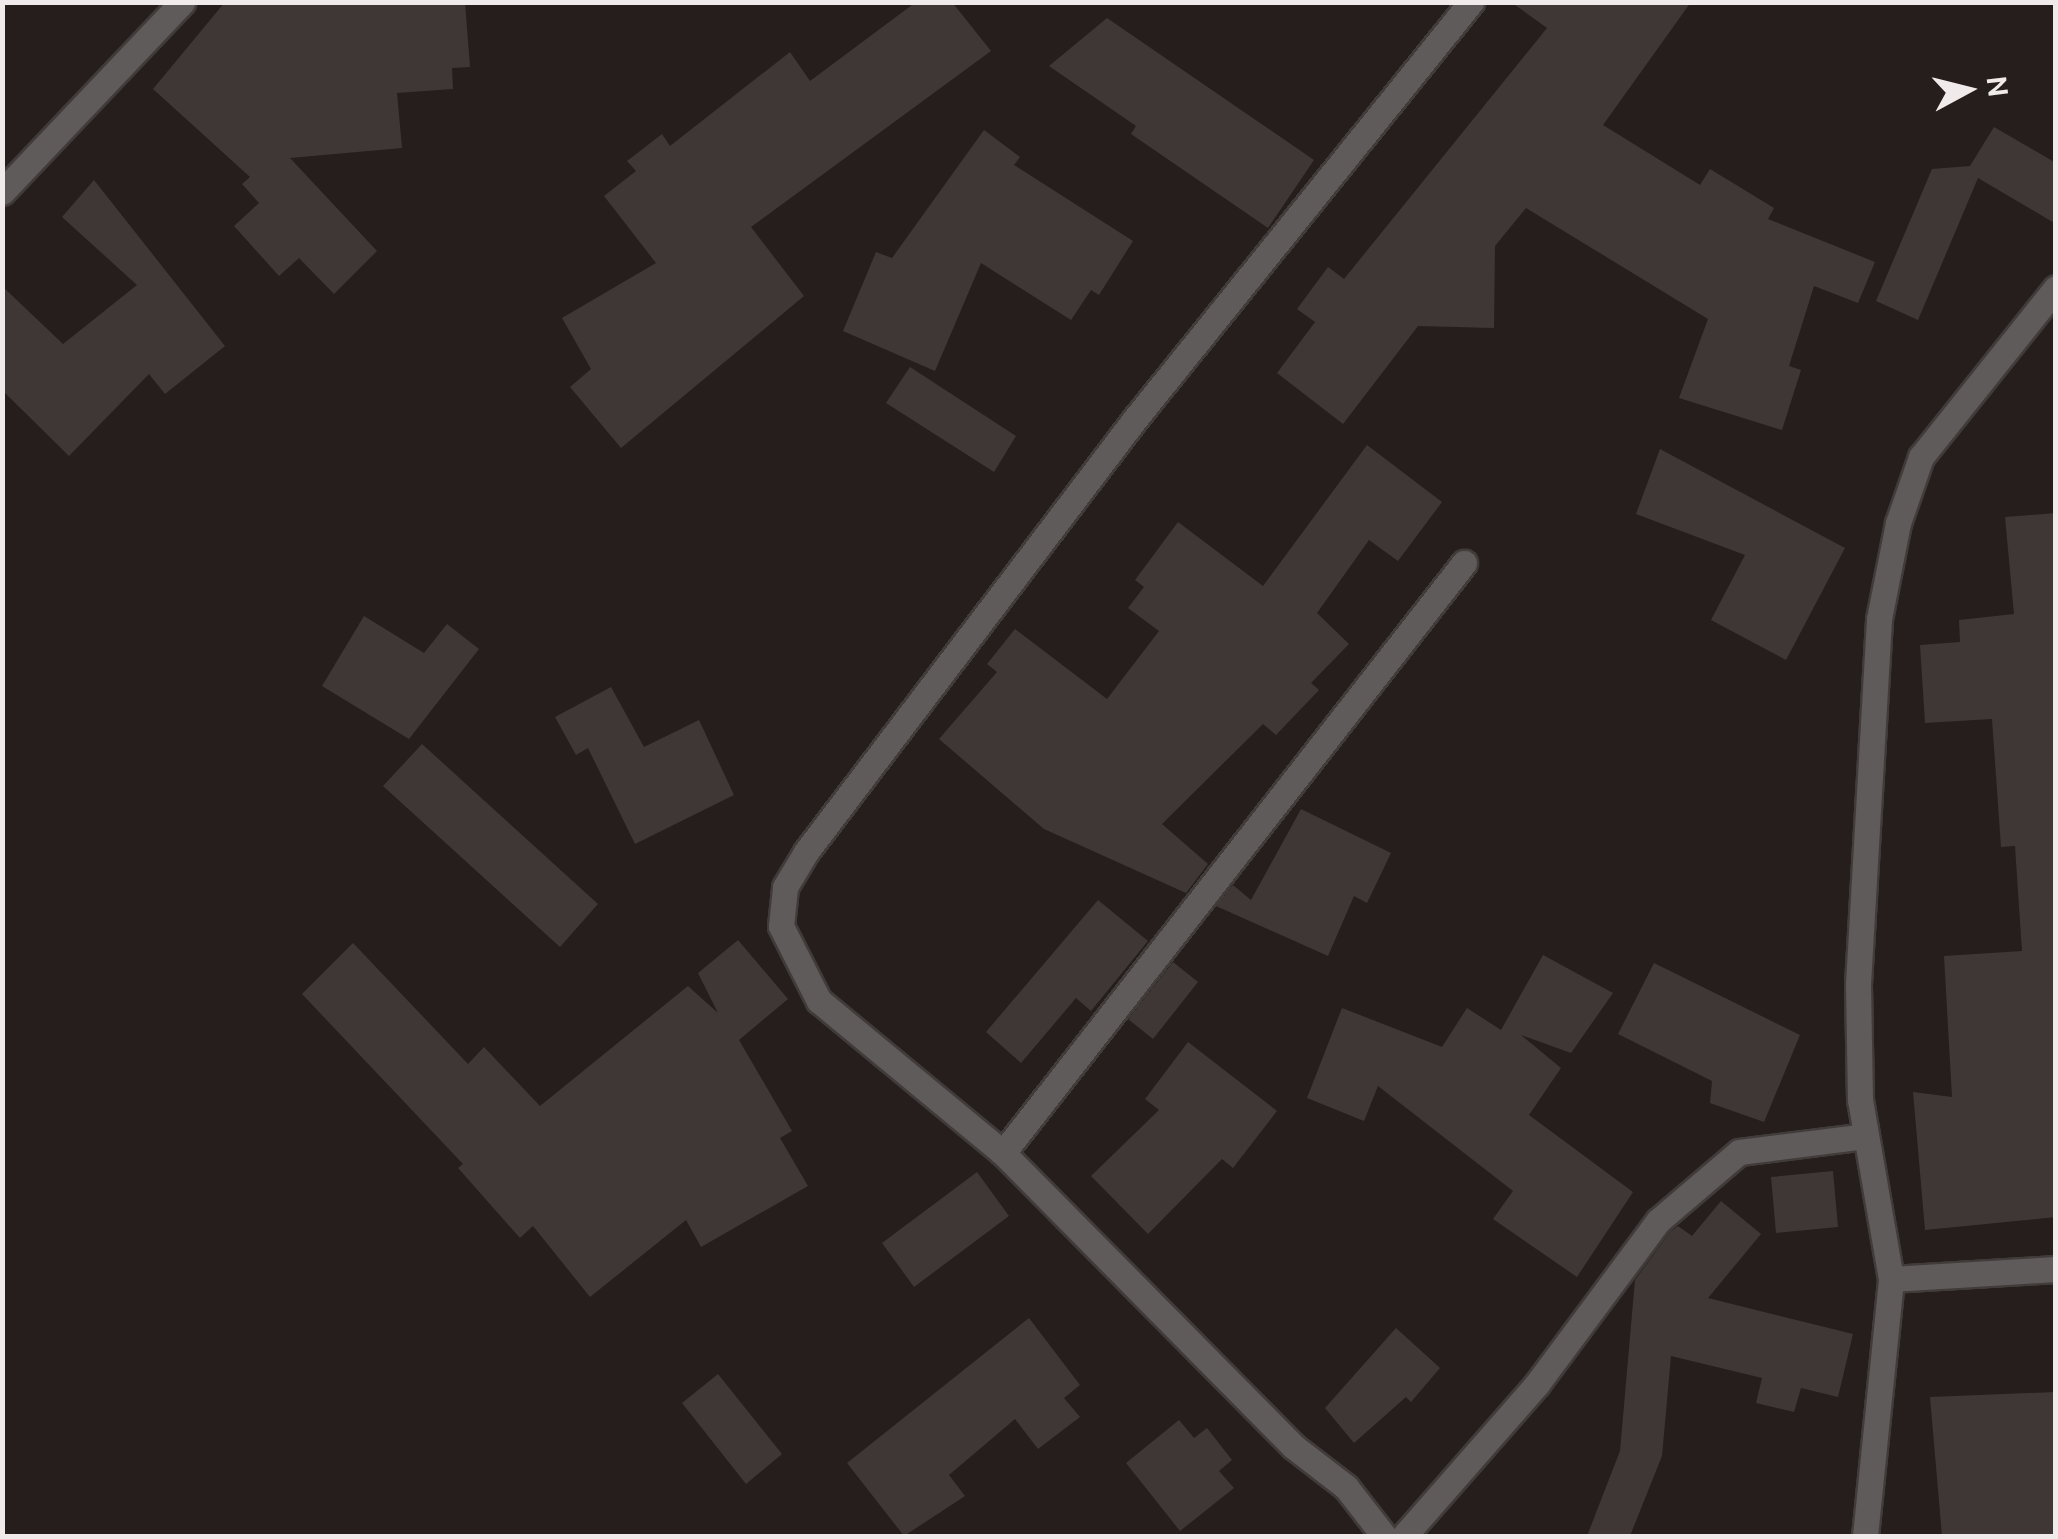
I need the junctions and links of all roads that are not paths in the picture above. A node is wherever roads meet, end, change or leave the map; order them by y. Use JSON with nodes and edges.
{"nodes":[{"id":1,"x":182,"y":2,"type":"edge"},
{"id":2,"x":1472,"y":2,"type":"edge"},
{"id":3,"x":2,"y":192,"type":"edge"},
{"id":4,"x":2056,"y":288,"type":"edge"},
{"id":5,"x":1464,"y":562,"type":"dead end"},
{"id":6,"x":1864,"y":1136,"type":"junction"},
{"id":7,"x":1003,"y":1153,"type":"junction"},
{"id":8,"x":2056,"y":1270,"type":"edge"},
{"id":9,"x":1891,"y":1279,"type":"junction"},
{"id":10,"x":1384,"y":1536,"type":"edge"},
{"id":11,"x":1404,"y":1536,"type":"edge"},
{"id":12,"x":1866,"y":1536,"type":"edge"}],
"edges":[{"from":1,"to":3,"type":"street"},
{"from":2,"to":7,"type":"street"},
{"from":4,"to":6,"type":"street"},
{"from":5,"to":7,"type":"street"},
{"from":6,"to":9,"type":"street"},
{"from":6,"to":11,"type":"street"},
{"from":7,"to":10,"type":"street"},
{"from":8,"to":9,"type":"street"},
{"from":9,"to":12,"type":"street"}]}
